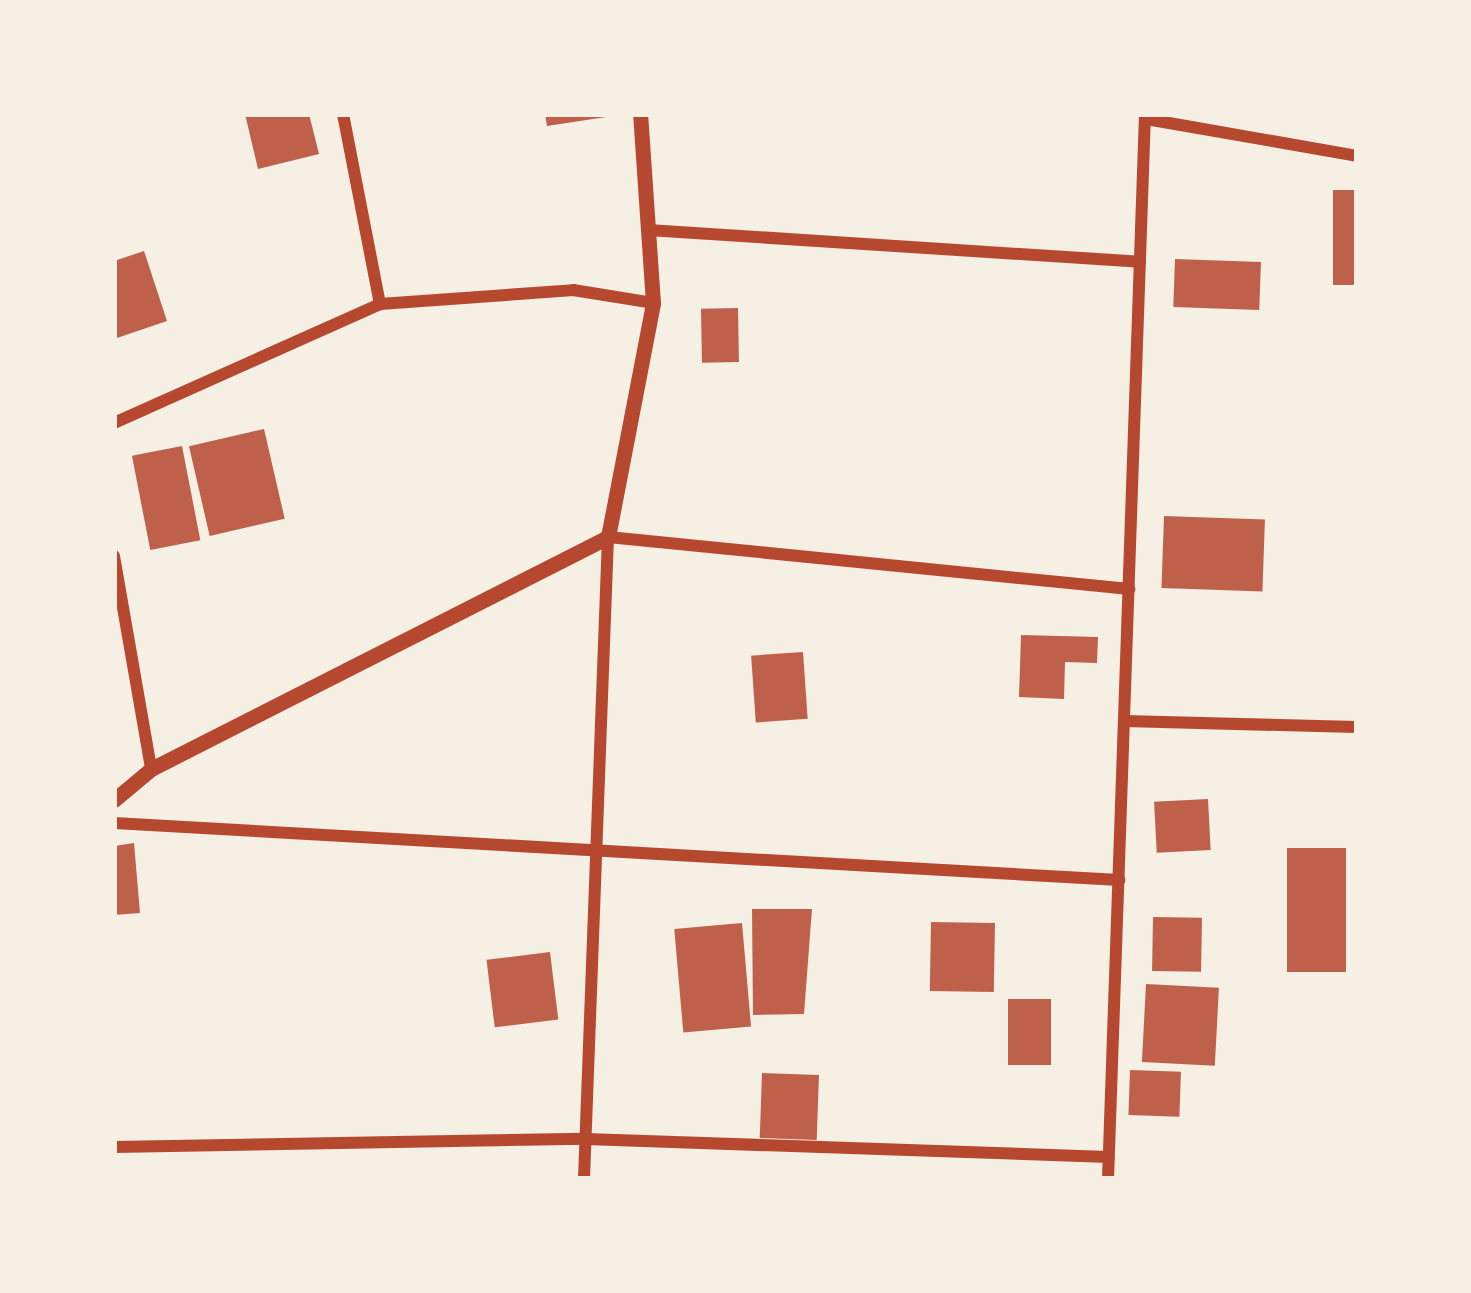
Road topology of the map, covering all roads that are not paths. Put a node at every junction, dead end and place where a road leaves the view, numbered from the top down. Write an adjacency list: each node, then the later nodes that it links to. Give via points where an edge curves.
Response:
1 (344, 114): 8 (street)
2 (640, 114): 5 (street)
3 (1145, 116): 4 (street); 6 (street)
4 (1357, 156)
5 (648, 230): 6 (street); 7 (street)
6 (1140, 262): 12 (street)
7 (653, 303): 8 (street, via 573,290); 10 (street)
8 (380, 304): 9 (street)
9 (114, 423)
10 (608, 537): 12 (street); 15 (street); 18 (street)
11 (114, 556): 15 (street)
12 (1129, 589): 13 (street)
13 (1124, 721): 14 (street); 19 (street)
14 (1357, 727)
15 (151, 770): 16 (street)
16 (114, 800)
17 (114, 824): 18 (street)
18 (596, 852): 19 (street); 20 (street)
19 (1119, 880): 22 (street)
20 (586, 1139): 21 (street); 22 (street); 23 (street)
21 (114, 1147)
22 (1108, 1157): 24 (street)
23 (584, 1179)
24 (1108, 1179)

